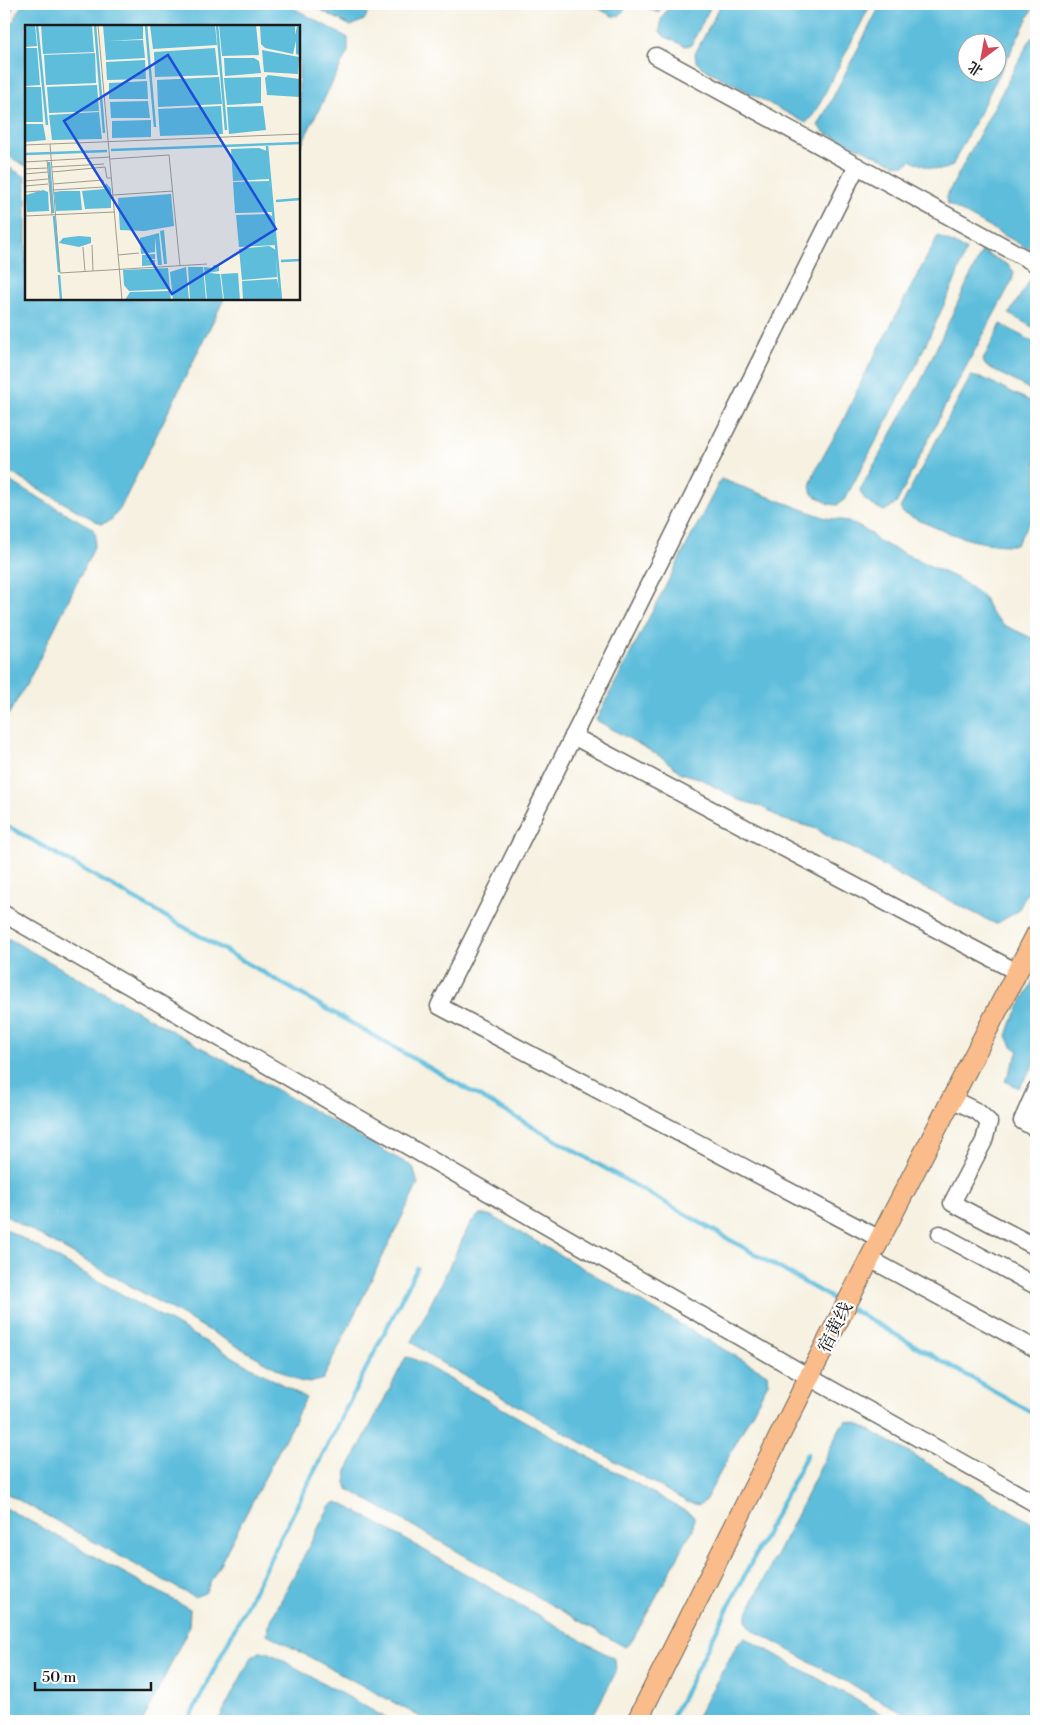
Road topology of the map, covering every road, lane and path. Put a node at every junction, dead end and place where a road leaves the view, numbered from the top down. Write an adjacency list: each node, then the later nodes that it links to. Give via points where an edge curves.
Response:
1 (656, 56): 2 (lane)
2 (857, 166): 3 (lane); 4 (lane)
3 (1036, 264)
4 (573, 736): 7 (lane); 12 (lane, via 440,1006)
5 (4, 914): 17 (lane)
6 (1036, 935): 7 (main road, 宿黄线)
7 (1017, 972): 9 (main road, 宿黄线)
8 (1036, 1089): 10 (lane, via 1022,1121)
9 (952, 1099): 12 (main road, 宿黄线); 13 (lane, via 978,1112 989,1122 984,1141 952,1203)
10 (1036, 1129)
11 (940, 1234): 15 (lane)
12 (880, 1239): 14 (main road, 宿黄线)
13 (1036, 1247)
14 (866, 1266): 16 (lane); 17 (main road, 宿黄线)
15 (1036, 1286)
16 (1036, 1349)
17 (809, 1377): 18 (lane); 19 (main road, 宿黄线)
18 (1036, 1504)
19 (637, 1721)

